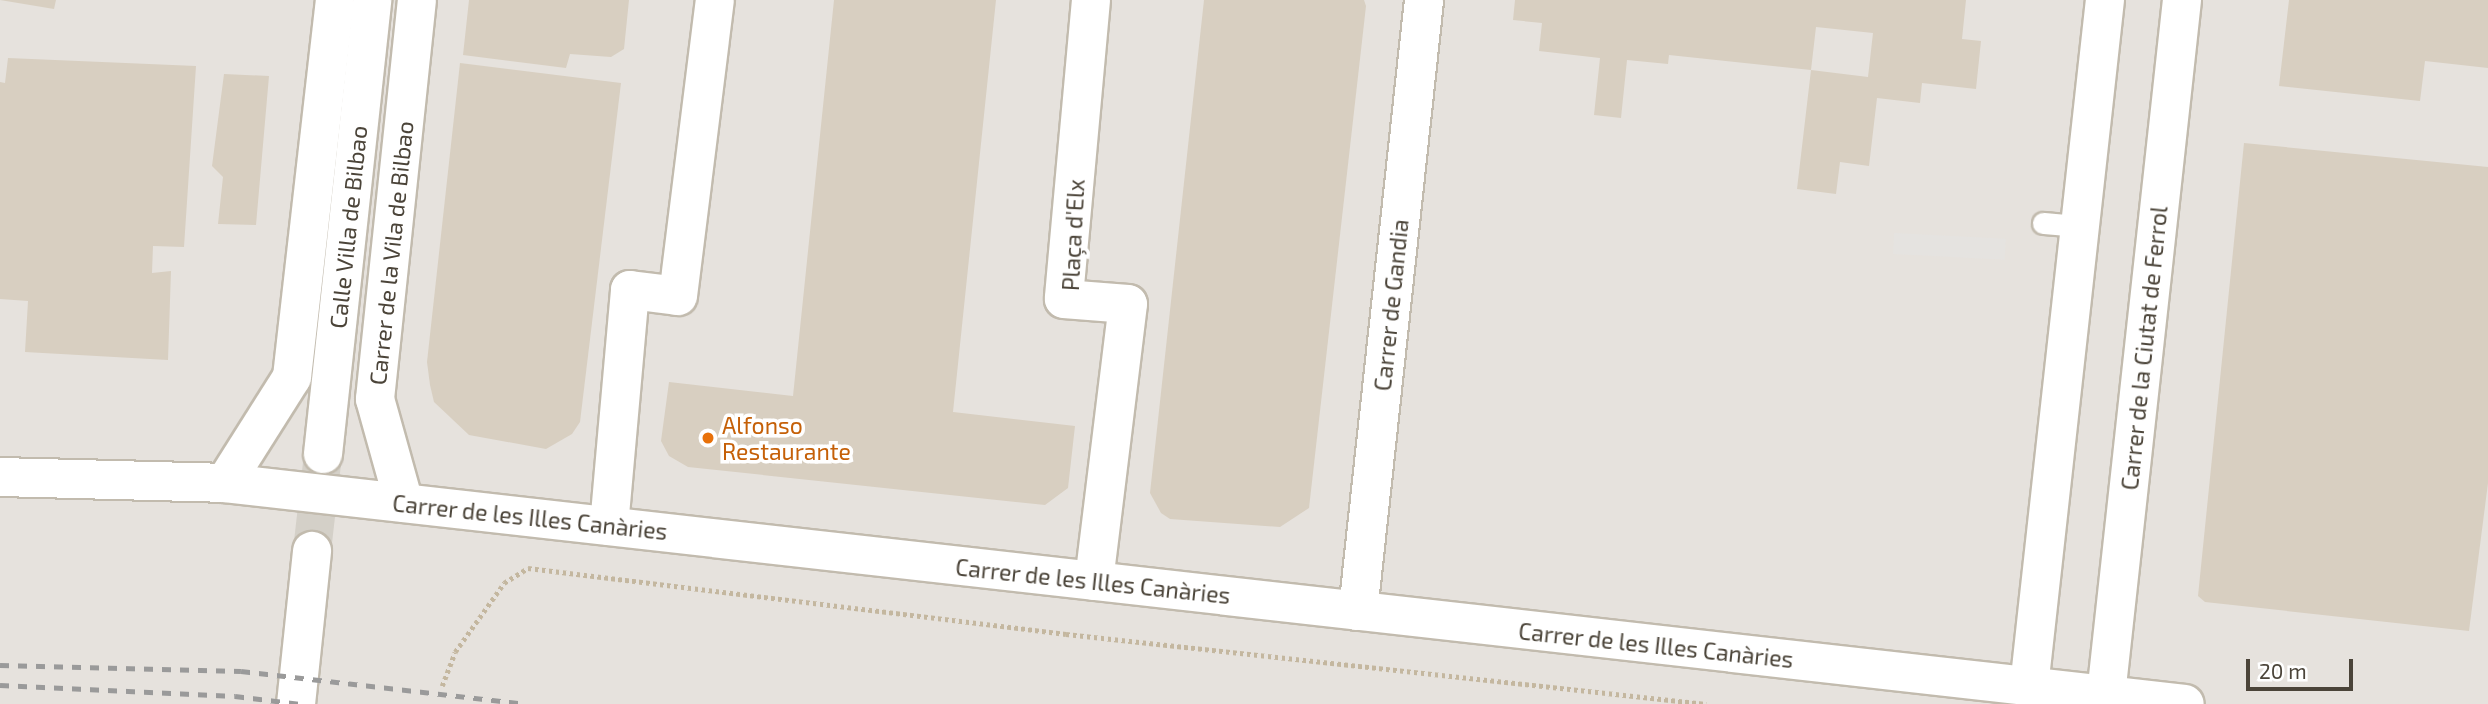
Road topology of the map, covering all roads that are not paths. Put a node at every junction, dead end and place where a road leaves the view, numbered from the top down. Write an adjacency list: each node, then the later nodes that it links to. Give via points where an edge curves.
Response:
1 (335, 0): 11 (street, via 292,377)
2 (372, 0): 9 (street, Calle Villa de Bilbao)
3 (417, 0): 12 (street, Carrer de la Vila de Bilbao, via 375,399)
4 (715, 0): 13 (street, via 678,296 630,290)
5 (1091, 0): 15 (street, Plaça d'Elx, via 1064,299 1128,304)
6 (1424, 0): 16 (street, Carrer de Gandia)
7 (2105, 0): 17 (street, via 2062,224)
8 (2182, 0): 18 (street, Carrer de la Ciutat de Ferrol)
9 (323, 454)
10 (0, 477): 11 (street, Carrer de les Illes Canàries)
11 (225, 483): 12 (street, Carrer de les Illes Canàries)
12 (404, 503): 13 (street, Carrer de les Illes Canàries)
13 (609, 526): 15 (street, Carrer de les Illes Canàries)
14 (312, 551): 19 (street)
15 (1094, 581): 16 (street, Carrer de les Illes Canàries)
16 (1358, 611): 17 (street, Carrer de les Illes Canàries)
17 (2029, 687): 18 (street, Carrer de les Illes Canàries)
18 (2106, 695): 20 (street, Carrer de les Illes Canàries)
19 (296, 704)
20 (2185, 704)

